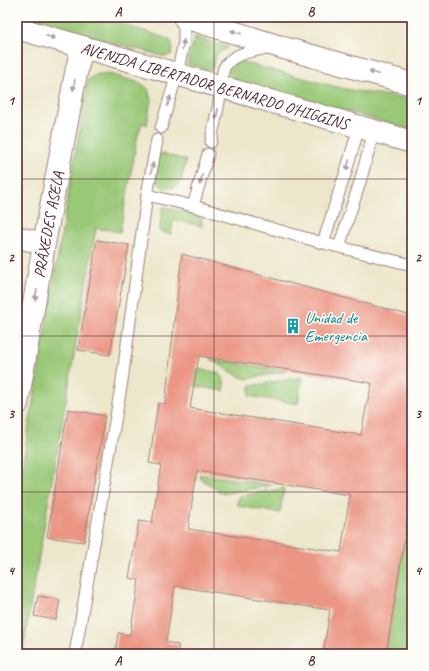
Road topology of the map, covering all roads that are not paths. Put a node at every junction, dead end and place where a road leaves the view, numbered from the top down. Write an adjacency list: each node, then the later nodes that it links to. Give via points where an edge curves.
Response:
1 (180, 17): 6 (lane, one-way to 1, via 184,42 184,29)
2 (184, 17): 5 (main road, one-way to 2)
3 (17, 28): 4 (main road, AVENIDA LIBERTADOR BERNARDO O'HIGGINS, one-way to 4)
4 (82, 47): 6 (main road, AVENIDA LIBERTADOR BERNARDO O'HIGGINS); 19 (main road, PRÁXEDES ASELA, one-way to 19)
5 (284, 48): 7 (main road, one-way to 5); 8 (lane, via 241,54 230,61 224,69)
6 (177, 74): 8 (main road, AVENIDA LIBERTADOR BERNARDO O'HIGGINS); 9 (lane, one-way to 6)
7 (412, 84)
8 (222, 87): 10 (main road, AVENIDA LIBERTADOR BERNARDO O'HIGGINS); 12 (lane, one-way to 12)
9 (161, 128)
10 (367, 129): 13 (main road, AVENIDA LIBERTADOR BERNARDO O'HIGGINS); 18 (lane, one-way to 18, via 342,183); 20 (lane, via 360,182)
11 (158, 140): 15 (lane, one-way to 11)
12 (211, 142)
13 (412, 142)
14 (208, 154): 16 (lane, one-way to 16)
15 (147, 195): 16 (lane); 23 (lane, via 122,381)
16 (193, 206): 18 (lane)
17 (17, 236): 19 (street)
18 (323, 243): 20 (lane)
19 (44, 244): 22 (main road, PRÁXEDES ASELA, one-way to 22)
20 (339, 247): 21 (lane)
21 (412, 265)
22 (17, 404)
23 (75, 654)

